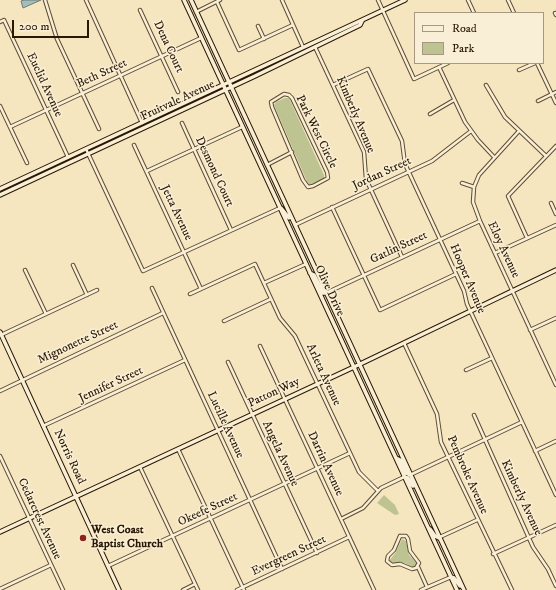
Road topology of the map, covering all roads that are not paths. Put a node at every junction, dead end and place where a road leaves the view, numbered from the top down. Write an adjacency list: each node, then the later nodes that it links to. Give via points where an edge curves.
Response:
1 (45, 0): 41 (street, via 57,39)
2 (86, 0): 32 (street)
3 (184, 0): 22 (main road, Olive Drive)
4 (190, 0): 14 (main road, Olive Drive)
5 (220, 0): 11 (street)
6 (282, 0): 19 (street)
7 (378, 0): 13 (street)
8 (405, 0): 13 (main road, Fruitvale Avenue)
9 (468, 0): 15 (street)
10 (508, 0): 16 (street)
11 (217, 2): 14 (street); 23 (street, via 239,50)
12 (140, 10): 26 (street, Dena Court)
13 (383, 11): 17 (main road, Fruitvale Avenue); 30 (street, via 414,79)
14 (196, 12): 33 (main road, Olive Drive)
15 (474, 12)
16 (514, 12)
17 (362, 21): 21 (main road, Fruitvale Avenue); 25 (main road, Fruitvale Avenue, via 360,25)
18 (0, 22): 47 (street, Euclid Avenue, via 4,20)
19 (293, 25): 23 (street); 24 (street)
20 (258, 26): 23 (street)
21 (326, 36): 24 (main road, Fruitvale Avenue); 25 (main road)
22 (201, 38): 26 (street, Beth Street); 36 (main road, Olive Drive)
23 (264, 39)
24 (303, 47): 33 (main road, Fruitvale Avenue)
25 (315, 47): 34 (street, Kimberly Avenue); 37 (main road, Fruitvale Avenue)
26 (162, 56): 32 (street, Beth Street); 39 (street, Dena Court)
27 (446, 64): 30 (street)
28 (534, 64): 31 (street)
29 (537, 64): 42 (street)
30 (439, 67): 43 (street)
31 (519, 70)
32 (120, 75): 41 (street, Beth Street); 49 (street)
33 (229, 83): 36 (main road, Fruitvale Avenue); 37 (main road, Olive Drive)
34 (333, 85): 69 (street, Hooper Avenue, via 368,69 402,141 404,160); 74 (street, Kimberly Avenue, via 364,152 365,175)
35 (486, 85): 55 (street, via 500,110)
36 (223, 86): 38 (main road, Olive Drive); 49 (main road, Fruitvale Avenue)
37 (231, 88): 38 (main road, Fruitvale Avenue); 67 (main road, Olive Drive)
38 (225, 90): 52 (main road, Olive Drive); 62 (main road, Fruitvale Avenue)
39 (178, 92)
40 (556, 92): 42 (street)
41 (82, 93): 47 (street, Beth Street); 53 (street)
42 (552, 94): 44 (street); 45 (street)
43 (454, 100): 48 (street); 54 (street)
44 (538, 101)
45 (556, 103)
46 (0, 106): 51 (street)
47 (46, 110): 51 (street, Beth Street); 64 (street, Euclid Avenue)
48 (430, 114)
49 (142, 123): 58 (main road, Fruitvale Avenue)
50 (182, 123): 59 (street, Desmond Court)
51 (10, 127): 66 (street)
52 (242, 127): 59 (street); 60 (main road, Olive Drive)
53 (99, 129)
54 (471, 131): 65 (street); 69 (street, Jordan Street, via 435,159)
55 (519, 131): 63 (street); 65 (street)
56 (134, 145): 68 (street, Jetta Avenue)
57 (556, 146): 63 (street)
58 (86, 149): 62 (street); 64 (main road, Fruitvale Avenue)
59 (194, 149): 68 (street); 84 (street, Desmond Court)
60 (253, 149): 67 (main road, via 263,164); 79 (main road, Olive Drive)
61 (292, 152): 61 (street, Park West Circle, via 308,187 328,178 292,98 284,94 271,102); 67 (street)
62 (88, 154): 75 (main road, Fruitvale Avenue); 87 (street, via 143,271)
63 (546, 156): 85 (street, via 508,196)
64 (68, 157): 71 (main road, Fruitvale Avenue)
65 (494, 157): 72 (street, via 479,175)
66 (26, 163)
67 (267, 165): 83 (main road, Olive Drive)
68 (147, 171): 87 (street, Jetta Avenue)
69 (409, 172): 74 (street, Jordan Street); 86 (street, Hooper Avenue)
70 (462, 184): 72 (street)
71 (6, 186): 73 (main road, Fruitvale Avenue); 75 (main road)
72 (474, 187): 81 (street, Eloy Avenue, via 473,202)
73 (0, 189)
74 (370, 189): 78 (street, Jordan Street); 89 (street, Kimberly Avenue)
75 (8, 191): 76 (main road, Fruitvale Avenue)
76 (0, 195)
77 (551, 203): 80 (street)
78 (332, 207): 83 (street, Jordan Street); 96 (street)
79 (280, 208): 83 (main road); 84 (street); 90 (main road, Olive Drive)
80 (556, 214)
81 (480, 221): 86 (street, Gatlin Street); 88 (street, Eloy Avenue)
82 (556, 225): 85 (street)
83 (295, 226): 102 (main road, Olive Drive)
84 (231, 230): 87 (street)
85 (527, 238): 88 (street)
86 (440, 239): 89 (street, Gatlin Street); 95 (street, Hooper Avenue)
87 (184, 252): 99 (street, Jetta Avenue)
88 (495, 253): 101 (street, Eloy Avenue)
89 (402, 257): 96 (street, Gatlin Street)
90 (306, 264): 94 (main road, Olive Drive); 97 (street)
91 (73, 265): 104 (street)
92 (25, 270): 108 (street)
93 (556, 270): 101 (main road, Patton Way)
94 (310, 273): 102 (main road, via 314,275 323,293); 119 (main road, Olive Drive)
95 (456, 274): 96 (street, via 380,310); 106 (street, Hooper Avenue)
96 (364, 275): 102 (street, Gatlin Street)
97 (264, 283): 99 (street, Arleta Avenue, via 255,264); 105 (street, Arleta Avenue)
98 (152, 288): 107 (street, Lucille Avenue)
99 (201, 289): 103 (street)
100 (97, 290): 104 (street)
101 (512, 291): 106 (main road, Patton Way); 111 (street, Eloy Avenue)
102 (326, 293): 118 (main road, Olive Drive)
103 (190, 294)
104 (87, 295): 108 (street)
105 (271, 299): 110 (street); 122 (street, Arleta Avenue, via 282,321 295,336)
106 (470, 311): 113 (main road, Patton Way); 115 (street, Hooper Avenue)
107 (163, 313): 116 (street, Lucille Avenue); 121 (street, Mignonette Street)
108 (46, 314): 112 (street)
109 (556, 318): 111 (street)
110 (224, 321)
111 (530, 330): 123 (street, Eloy Avenue)
112 (1, 333): 121 (main road, Norris Road)
113 (403, 342): 118 (main road, Patton Way); 137 (street, Pembroke Avenue, via 437,414 440,437)
114 (260, 346): 125 (street, Darrin Avenue)
115 (492, 358): 120 (street); 128 (street, Hooper Avenue)
116 (185, 360): 129 (street, Jennifer Street); 130 (street, Lucille Avenue)
117 (228, 362): 126 (street, Angela Avenue)
118 (359, 364): 119 (main road, Patton Way); 141 (main road, Olive Drive)
119 (354, 367): 122 (main road, Patton Way); 138 (main road, Olive Drive)
120 (466, 370)
121 (22, 379): 124 (street, Mignonette Street); 129 (main road, Norris Road)
122 (317, 384): 125 (main road, Patton Way); 135 (street, Arleta Avenue)
123 (556, 385)
124 (0, 391)
125 (284, 399): 126 (main road, Patton Way); 140 (street, Darrin Avenue)
126 (252, 414): 130 (main road, Patton Way); 143 (street, Angela Avenue)
127 (474, 415): 131 (street, Kimberly Avenue)
128 (522, 422): 131 (street); 134 (street, Hooper Avenue)
129 (43, 426): 147 (main road, Norris Road)
130 (218, 430): 133 (main road, Patton Way); 148 (street, Lucille Avenue)
131 (484, 440): 137 (street); 159 (street, Kimberly Avenue)
132 (556, 441): 134 (street)
133 (178, 449): 139 (main road, Patton Way); 150 (street)
134 (535, 451): 146 (street, Hooper Avenue)
135 (350, 453): 140 (street); 144 (street, Arleta Avenue, via 361,476)
136 (0, 456): 149 (street, Cedarcrest Avenue)
137 (448, 457): 141 (street); 153 (street, Pembroke Avenue)
138 (396, 458): 141 (main road); 142 (main road, Olive Drive)
139 (140, 466): 147 (main road, Patton Way); 156 (street)
140 (317, 469): 143 (street); 151 (street, Darrin Avenue)
141 (410, 475): 145 (main road, Olive Drive)
142 (404, 477): 144 (street); 145 (main road, via 408,478); 152 (main road, Olive Drive)
143 (285, 484): 148 (street, Okeefe Street); 160 (street, Angela Avenue)
144 (378, 491): 151 (street, via 363,508)
145 (420, 495): 158 (main road, Olive Drive)
146 (556, 495)
147 (76, 496): 149 (main road, Patton Way); 163 (main road, Norris Road)
148 (250, 500): 150 (street, Okeefe Street); 165 (street, Lucille Avenue)
149 (29, 518): 155 (main road, Patton Way); 162 (street, Cedarcrest Avenue)
150 (210, 518): 156 (street, Okeefe Street); 171 (street)
151 (341, 520): 157 (street, Darrin Avenue)
152 (424, 520): 158 (main road); 166 (main road, Olive Drive)
153 (477, 520): 158 (street); 161 (street, Pembroke Avenue)
154 (556, 525): 159 (street)
155 (0, 532)
156 (173, 536): 163 (street, Okeefe Street); 167 (street)
157 (349, 538): 160 (street, Evergreen Street); 177 (street, Darrin Avenue)
158 (439, 538): 180 (main road, Olive Drive)
159 (529, 538): 161 (street); 168 (street, Kimberly Avenue)
160 (317, 553): 165 (street, Evergreen Street)
161 (493, 554): 181 (street, Pembroke Avenue)
162 (51, 565): 170 (street); 172 (street, Cedarcrest Avenue)
163 (108, 566): 173 (main road, Norris Road)
164 (418, 567): 164 (street, via 418,561 410,551 407,538 400,536 387,558 388,563 404,564 412,569); 169 (street)
165 (282, 569): 171 (street, Evergreen Street)
166 (451, 577): 169 (street); 179 (main road, Olive Drive); 180 (main road)
167 (195, 584): 174 (street); 175 (street)
168 (556, 586)
169 (427, 587): 178 (street)
170 (0, 589)
171 (243, 589): 176 (street, Evergreen Street)
172 (63, 590)
173 (119, 590)
174 (183, 590)
175 (198, 590)
176 (237, 590)
177 (374, 590)
178 (421, 590)
179 (457, 590)
180 (463, 590)
181 (512, 590)

